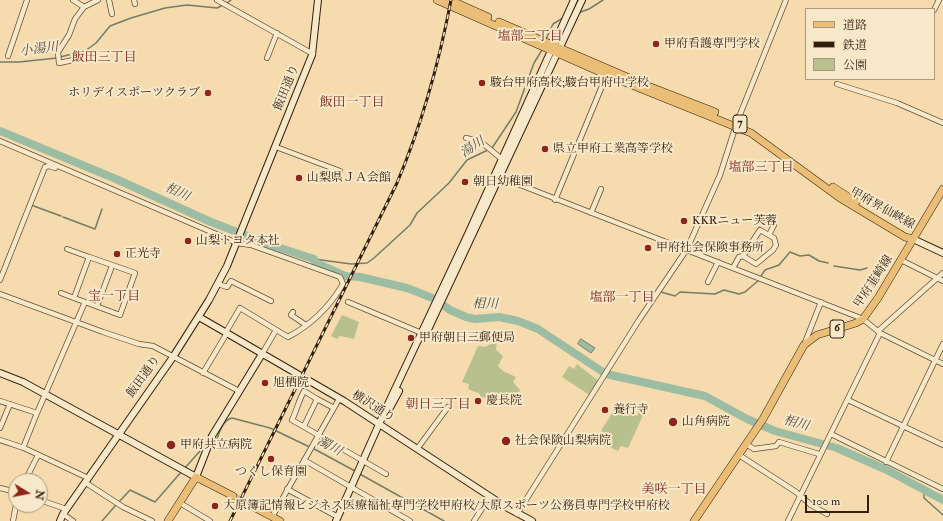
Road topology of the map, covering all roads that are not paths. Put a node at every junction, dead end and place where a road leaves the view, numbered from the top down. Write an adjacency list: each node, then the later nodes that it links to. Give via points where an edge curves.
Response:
1 (27, 0): 16 (street)
2 (73, 0): 11 (street)
3 (98, 0): 11 (street)
4 (108, 0): 12 (street)
5 (217, 0): 13 (street)
6 (318, 0): 15 (street, 飯田通り)
7 (437, 0): 14 (main road, 甲府昇仙峡線 / 7)
8 (449, 0): 14 (main road, 甲府昇仙峡線 / 7)
9 (786, 0): 22 (street)
10 (578, 2): 14 (street, via 572,19); 14 (street, via 570,8)
11 (84, 7): 17 (street, via 58,52 59,63)
12 (112, 14)
13 (277, 33): 15 (street); 18 (street)
14 (550, 47): 19 (main road, 甲府昇仙峡線 / 7); 26 (street); 29 (street)
15 (313, 54): 25 (street, 飯田通り)
16 (8, 56)
17 (83, 58)
18 (267, 58)
19 (608, 72): 22 (main road, 甲府昇仙峡線 / 7); 32 (street)
20 (837, 84): 21 (street, via 897,103)
21 (943, 123)
22 (737, 124): 36 (main road, 甲府昇仙峡線 / 7, via 840,198 905,237); 40 (street, via 720,175)
23 (466, 138): 26 (street, via 481,142)
24 (0, 141): 28 (street)
25 (276, 146): 27 (street); 37 (street, 飯田通り)
26 (503, 160): 57 (street)
27 (340, 171)
28 (74, 173): 37 (street); 51 (street, via 46,167)
29 (500, 177): 32 (street); 57 (street)
30 (601, 189): 33 (street)
31 (943, 189): 36 (main road, 甲府韮崎線)
32 (555, 200): 33 (street)
33 (591, 213): 40 (street)
34 (774, 225): 35 (street)
35 (769, 235): 39 (street, via 760,230); 43 (street, via 774,238 776,245 756,264)
36 (913, 239): 42 (street); 45 (main road, 甲府韮崎線)
37 (237, 242): 54 (street, 飯田通り); 68 (street, via 340,277 343,284 336,295)
38 (742, 243): 39 (street)
39 (749, 247): 43 (street)
40 (687, 249): 46 (street); 123 (street)
41 (67, 250): 44 (street)
42 (943, 254)
43 (743, 256): 48 (street, via 739,257)
44 (89, 257): 47 (street); 58 (street)
45 (901, 260): 50 (street); 66 (main road, 甲府韮崎線)
46 (718, 262): 48 (street); 53 (street)
47 (112, 266): 63 (street); 63 (street, via 135,273 120,315)
48 (733, 268): 62 (street)
49 (943, 273): 50 (street)
50 (937, 278): 52 (street); 70 (street)
51 (0, 280)
52 (943, 281)
53 (708, 282)
54 (218, 284): 59 (street, via 227,287 231,281); 65 (street, 飯田通り)
55 (61, 293): 58 (street)
56 (0, 294): 67 (street)
57 (442, 296): 72 (street)
58 (74, 298): 60 (street)
59 (271, 301)
60 (85, 302): 63 (street); 67 (street)
61 (348, 302): 72 (street)
62 (821, 302): 66 (street); 74 (street)
63 (97, 306)
64 (293, 312): 68 (street, via 291,315)
65 (199, 317): 71 (street, 横沢通り); 76 (street, 飯田通り)
66 (863, 319): 70 (street); 74 (main road, 甲府韮崎線 / 6, via 817,335)
67 (76, 322): 76 (street, via 139,344 153,346); 82 (street)
68 (306, 326): 69 (street, via 288,338)
69 (276, 330): 71 (street, via 240,308); 75 (street)
70 (879, 332): 77 (street); 85 (street)
71 (226, 333): 75 (street, 横沢通り); 79 (street)
72 (424, 334): 91 (street)
73 (943, 344): 77 (street)
74 (804, 345): 99 (main road, 甲府韮崎線 / 6, via 763,420)
75 (262, 354): 81 (street); 84 (street, 横沢通り)
76 (173, 357): 79 (street); 95 (street, 飯田通り)
77 (935, 360): 78 (street); 93 (street)
78 (943, 364)
79 (203, 372): 81 (street)
80 (0, 373): 82 (street, via 23,382)
81 (239, 391): 111 (street, via 209,440)
82 (45, 395): 90 (street); 95 (street)
83 (317, 399): 89 (street); 92 (street); 92 (street, via 304,391 297,404 292,420)
84 (339, 399): 89 (street); 91 (street, 横沢通り)
85 (848, 400): 93 (street); 96 (street)
86 (0, 402): 87 (street)
87 (10, 404): 90 (street); 94 (street)
88 (448, 407): 102 (street)
89 (334, 408): 97 (street)
90 (37, 413): 101 (street)
91 (380, 424): 102 (street, 横沢通り); 107 (street)
92 (304, 426): 97 (street)
93 (904, 426): 100 (street); 108 (street)
94 (0, 428)
95 (119, 434): 111 (street); 112 (street, 飯田通り)
96 (831, 435): 103 (street); 108 (street)
97 (318, 436): 106 (street); 107 (street)
98 (0, 440): 101 (street)
99 (746, 444): 103 (street, via 754,449 776,446 779,442); 105 (main road, 6)
100 (943, 446)
101 (23, 448): 104 (street)
102 (417, 449): 117 (street, 横沢通り)
103 (820, 454): 118 (street)
104 (38, 455): 109 (street); 112 (street)
105 (739, 455): 118 (street); 136 (main road, 6)
106 (304, 460): 113 (street); 114 (street)
107 (363, 462): 110 (street); 113 (street)
108 (886, 462): 115 (street)
109 (29, 473)
110 (386, 474)
111 (196, 477): 116 (main road); 120 (main road)
112 (87, 480): 122 (street, 飯田通り); 129 (street, via 123,507)
113 (351, 487): 126 (street); 133 (street)
114 (287, 489): 125 (street); 126 (street)
115 (943, 489)
116 (234, 496)
117 (490, 496): 123 (street, 横沢通り); 134 (street)
118 (800, 496): 124 (street); 137 (street)
119 (48, 504): 122 (street)
120 (180, 504): 130 (main road); 131 (street)
121 (250, 505): 125 (main road)
122 (64, 512): 127 (street, 飯田通り); 128 (street)
123 (517, 514): 135 (street, 横沢通り)
124 (827, 514)
125 (272, 517): 132 (main road)
126 (337, 519)
127 (60, 521)
128 (73, 521)
129 (152, 521)
130 (168, 521)
131 (210, 521)
132 (280, 521)
133 (410, 521)
134 (474, 521)
135 (532, 521)
136 (694, 521)
137 (788, 521)

